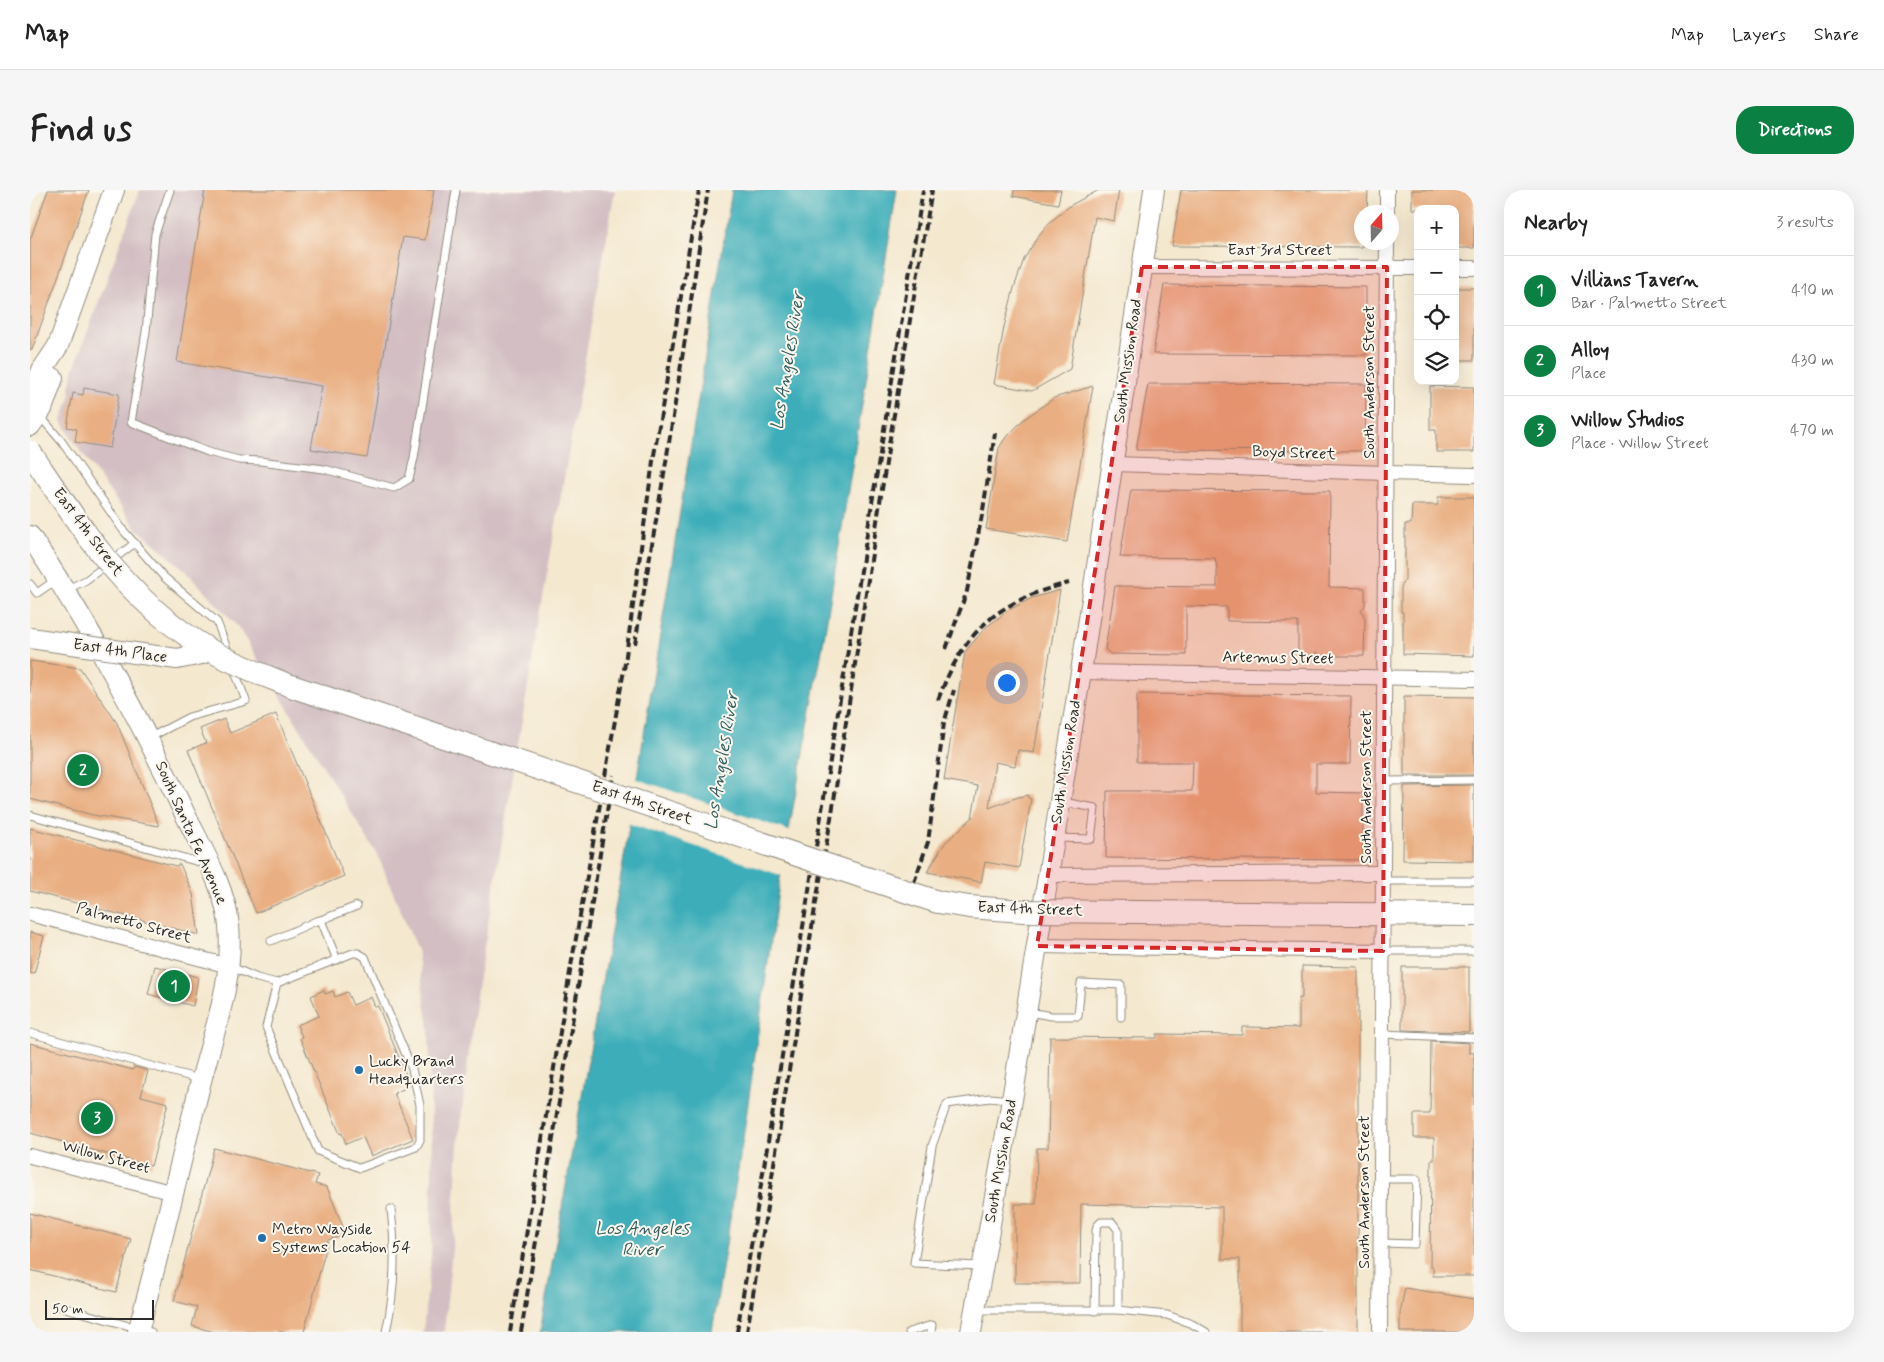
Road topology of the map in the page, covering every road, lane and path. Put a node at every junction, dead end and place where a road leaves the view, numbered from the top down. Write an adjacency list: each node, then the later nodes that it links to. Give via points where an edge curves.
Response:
1 (114, 190): 13 (street, via 58,346 42,370)
2 (170, 190): 3 (lane, via 155,234 146,332 131,422 208,452 239,460 324,469 394,488 409,479 414,458)
3 (456, 190)
4 (1154, 190): 8 (street, South Mission Road)
5 (1387, 190): 6 (street)
6 (1387, 205)
7 (1387, 250): 9 (street, South Anderson Street)
8 (1142, 267): 9 (street, East 3rd Street); 15 (street, South Mission Road)
9 (1387, 268): 10 (street, East 3rd Street); 16 (street, South Anderson Street)
10 (1414, 268)
11 (1459, 268): 12 (street)
12 (1474, 268)
13 (33, 414): 19 (lane, via 62,442)
14 (30, 452): 23 (main road, East 4th Street, bridge, via 110,566 155,610)
15 (1114, 464): 16 (street, Boyd Street); 24 (street, South Mission Road)
16 (1386, 473): 17 (street, Boyd Street); 25 (street, South Anderson Street)
17 (1474, 475)
18 (30, 536): 21 (street, South Santa Fe Avenue)
19 (135, 543): 21 (lane, via 86,580); 27 (lane, via 164,576 217,622 246,701 189,717)
20 (30, 584): 21 (lane, via 37,593)
21 (62, 584): 27 (street, South Santa Fe Avenue)
22 (30, 638): 23 (street, East 4th Place, bridge, via 177,659 197,656)
23 (208, 648): 39 (main road, East 4th Street, bridge, via 239,665 288,684 938,902 1023,911)
24 (1081, 672): 25 (street, Artemus Street); 30 (street, South Mission Road)
25 (1384, 678): 26 (street, Artemus Street); 29 (street, South Anderson Street)
26 (1474, 679)
27 (148, 738): 33 (street, South Santa Fe Avenue)
28 (1474, 780): 29 (lane)
29 (1384, 781): 35 (street, South Anderson Street)
30 (1060, 801): 32 (street, South Mission Road); 32 (lane, via 1095,808 1091,839)
31 (30, 815): 33 (lane)
32 (1054, 837): 34 (street, South Mission Road)
33 (209, 864): 47 (street, South Santa Fe Avenue, via 229,924)
34 (1048, 875): 35 (street); 43 (street, South Mission Road)
35 (1384, 877): 36 (lane); 39 (street, South Anderson Street)
36 (1474, 881)
37 (357, 906): 41 (lane)
38 (30, 914): 47 (street, Palmetto Street)
39 (1384, 914): 40 (main road, East 4th Street); 44 (street, South Anderson Street)
40 (1474, 914)
41 (321, 920): 42 (lane); 46 (lane)
42 (271, 941)
43 (1037, 946): 44 (street); 49 (street, South Mission Road)
44 (1383, 951): 45 (lane); 52 (street, South Anderson Street)
45 (1474, 951)
46 (337, 960): 48 (lane); 48 (lane, via 358,953 368,961 412,1069 420,1105 420,1140 416,1147 360,1168 318,1152 266,1027)
47 (229, 966): 48 (lane); 54 (street, South Santa Fe Avenue, via 224,1000)
48 (277, 983)
49 (1026, 1012): 50 (lane, via 1078,1016 1081,983 1121,985); 55 (street, South Mission Road)
50 (1121, 1017)
51 (30, 1034): 54 (lane)
52 (1383, 1034): 53 (lane); 57 (street, South Anderson Street)
53 (1474, 1038)
54 (202, 1079): 58 (street, South Santa Fe Avenue)
55 (1012, 1100): 61 (street, South Mission Road); 61 (lane, via 990,1098 947,1104 932,1146 914,1263)
56 (30, 1156): 58 (street, Willow Street)
57 (1382, 1179): 60 (street, South Anderson Street); 60 (lane, via 1417,1179 1414,1244)
58 (174, 1193): 66 (street, South Santa Fe Avenue)
59 (391, 1209): 67 (lane, via 395,1238 391,1311)
60 (1381, 1243): 72 (street, South Anderson Street)
61 (983, 1266): 63 (street, South Mission Road)
62 (58, 1306): 66 (lane)
63 (975, 1310): 65 (lane); 70 (street, South Mission Road)
64 (1118, 1310): 65 (lane); 65 (lane, via 1118,1230 1112,1222 1101,1222 1096,1231); 71 (lane, via 1167,1315)
65 (1095, 1311)
66 (143, 1331)
67 (386, 1332)
68 (909, 1332): 69 (lane, via 932,1325)
69 (931, 1332)
70 (971, 1332)
71 (1206, 1332)
72 (1380, 1332)

